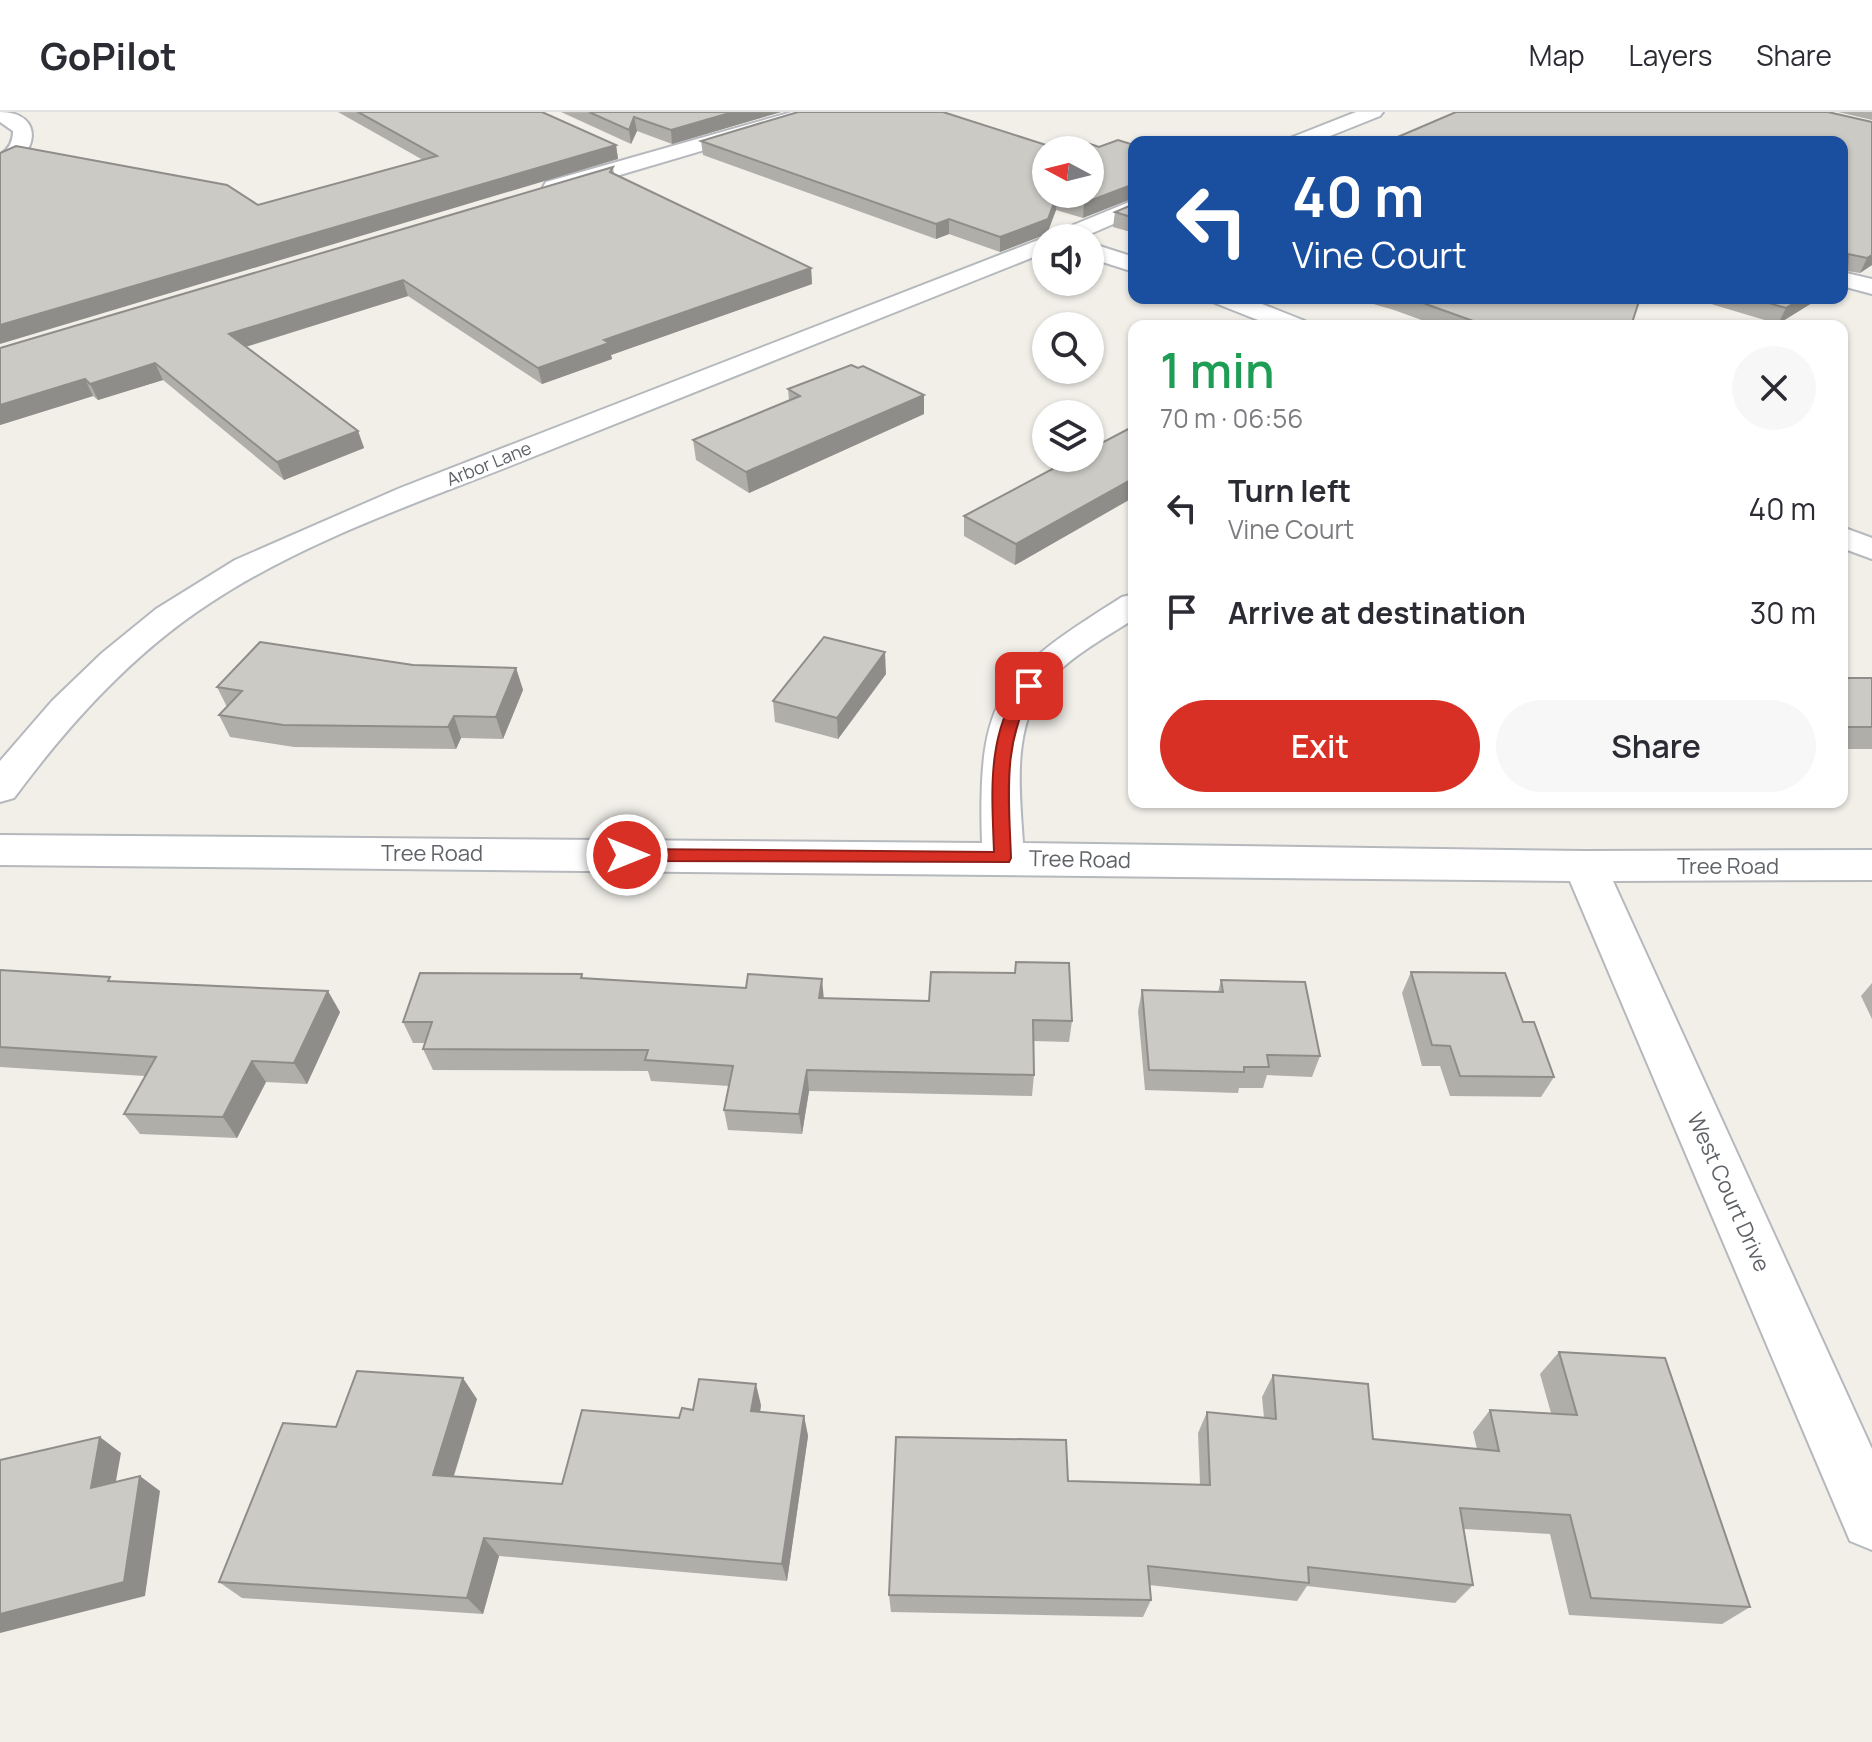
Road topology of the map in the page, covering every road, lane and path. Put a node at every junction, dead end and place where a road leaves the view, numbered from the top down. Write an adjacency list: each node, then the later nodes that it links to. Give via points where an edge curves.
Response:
1 (813, 112): 8 (street)
2 (1373, 112): 4 (street)
3 (0, 113): 9 (street, via 23,129 24,139 11,158)
4 (1330, 130): 5 (street); 6 (street)
5 (1314, 136)
6 (1349, 136)
7 (618, 149): 8 (street)
8 (645, 161): 10 (street)
9 (0, 163)
10 (527, 195)
11 (1128, 210): 12 (street)
12 (1095, 224)
13 (1032, 250): 23 (street, Arbor Lane, via 411,495 255,563 195,597 105,668)
14 (1104, 255): 15 (street)
15 (1128, 263)
16 (1848, 281): 17 (street)
17 (1872, 287)
18 (1239, 304): 19 (street)
19 (1281, 320)
20 (1848, 539): 21 (street)
21 (1872, 549)
22 (1128, 608): 25 (street, via 1041,669 1017,703 1006,732 1000,775)
23 (0, 789)
24 (0, 850): 25 (street, Tree Road)
25 (1003, 858): 27 (street, Tree Road)
26 (1872, 865): 27 (street, Tree Road)
27 (1585, 866): 28 (street, West Court Drive)
28 (1872, 1519)

